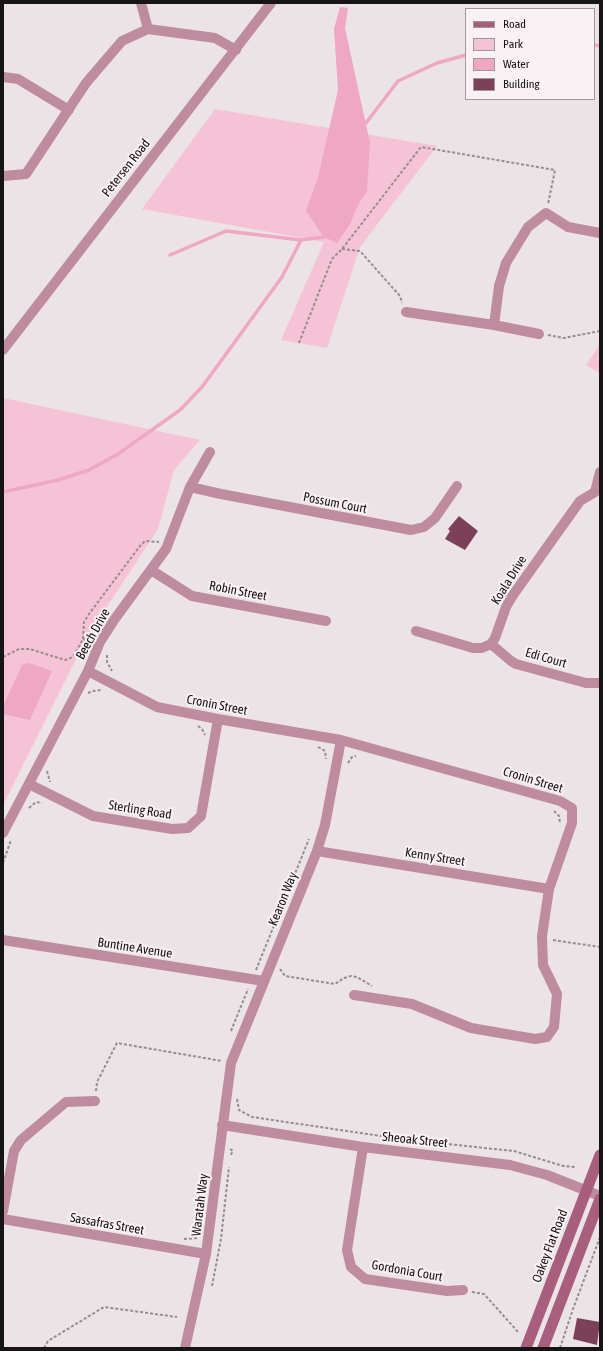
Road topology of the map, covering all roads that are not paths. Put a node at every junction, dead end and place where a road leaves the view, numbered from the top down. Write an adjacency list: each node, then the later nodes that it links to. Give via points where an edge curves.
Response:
1 (141, 3): 3 (street)
2 (271, 3): 4 (street, Petersen Road)
3 (148, 29): 4 (street, via 215,38); 6 (street, via 122,41 86,83)
4 (236, 50): 12 (street, Petersen Road)
5 (3, 77): 6 (street, via 18,80)
6 (69, 110): 7 (street, via 26,174)
7 (3, 176)
8 (600, 232): 10 (street, via 568,227 546,213 528,227 502,272)
9 (406, 312): 10 (street)
10 (494, 325): 11 (street)
11 (539, 334)
12 (4, 347)
13 (210, 452): 16 (street, Beech Drive)
14 (600, 472): 17 (street, Koala Drive)
15 (457, 486): 16 (street, Possum Court, via 435,518 424,527 411,530)
16 (190, 487): 18 (street, Beech Drive, via 168,545)
17 (597, 494): 21 (street, Koala Drive, via 580,501 512,595 496,638)
18 (151, 570): 19 (street, Robin Street, via 192,596); 22 (street, Beech Drive, via 100,642)
19 (326, 621)
20 (416, 631): 21 (street, via 473,648 482,648)
21 (490, 644): 23 (street, Edi Court, via 516,664 586,683)
22 (88, 671): 24 (street, Cronin Street, via 157,707); 26 (street, Beech Drive)
23 (600, 683)
24 (218, 719): 25 (street, Cronin Street); 26 (street, Sterling Road, via 201,816 188,828 172,829 93,816)
25 (341, 740): 28 (street, Kearon Way, via 325,825); 29 (street, Cronin Street, via 560,800 572,808 572,823)
26 (29, 784): 27 (street, Beech Drive)
27 (7, 835)
28 (317, 851): 29 (street, Kenny Street); 31 (street, Kearon Way)
29 (549, 889): 32 (street, Cronin Street, via 542,936 543,965 557,994 554,1027 547,1037 535,1039 471,1028 412,1004)
30 (3, 940): 31 (street, Buntine Avenue)
31 (264, 981): 33 (street, Kearon Way)
32 (354, 995)
33 (226, 1062): 35 (street, Waratah Way)
34 (95, 1101): 41 (street, via 66,1102 21,1140 14,1151)
35 (222, 1125): 36 (street, Sheoak Street); 43 (street, Waratah Way)
36 (363, 1147): 38 (street, Sheoak Street, via 510,1165); 44 (street, Gordonia Court, via 347,1250 351,1267 365,1279 447,1291)
37 (600, 1155): 38 (main road, Oakey Flat Road)
38 (586, 1190): 39 (street, Sheoak Street); 46 (main road, Oakey Flat Road)
39 (600, 1196)
40 (600, 1199): 47 (main road)
41 (3, 1211)
42 (3, 1219): 43 (street, Sassafras Street)
43 (206, 1254): 45 (street, Waratah Way)
44 (463, 1290)
45 (185, 1348)
46 (526, 1348)
47 (543, 1348)

